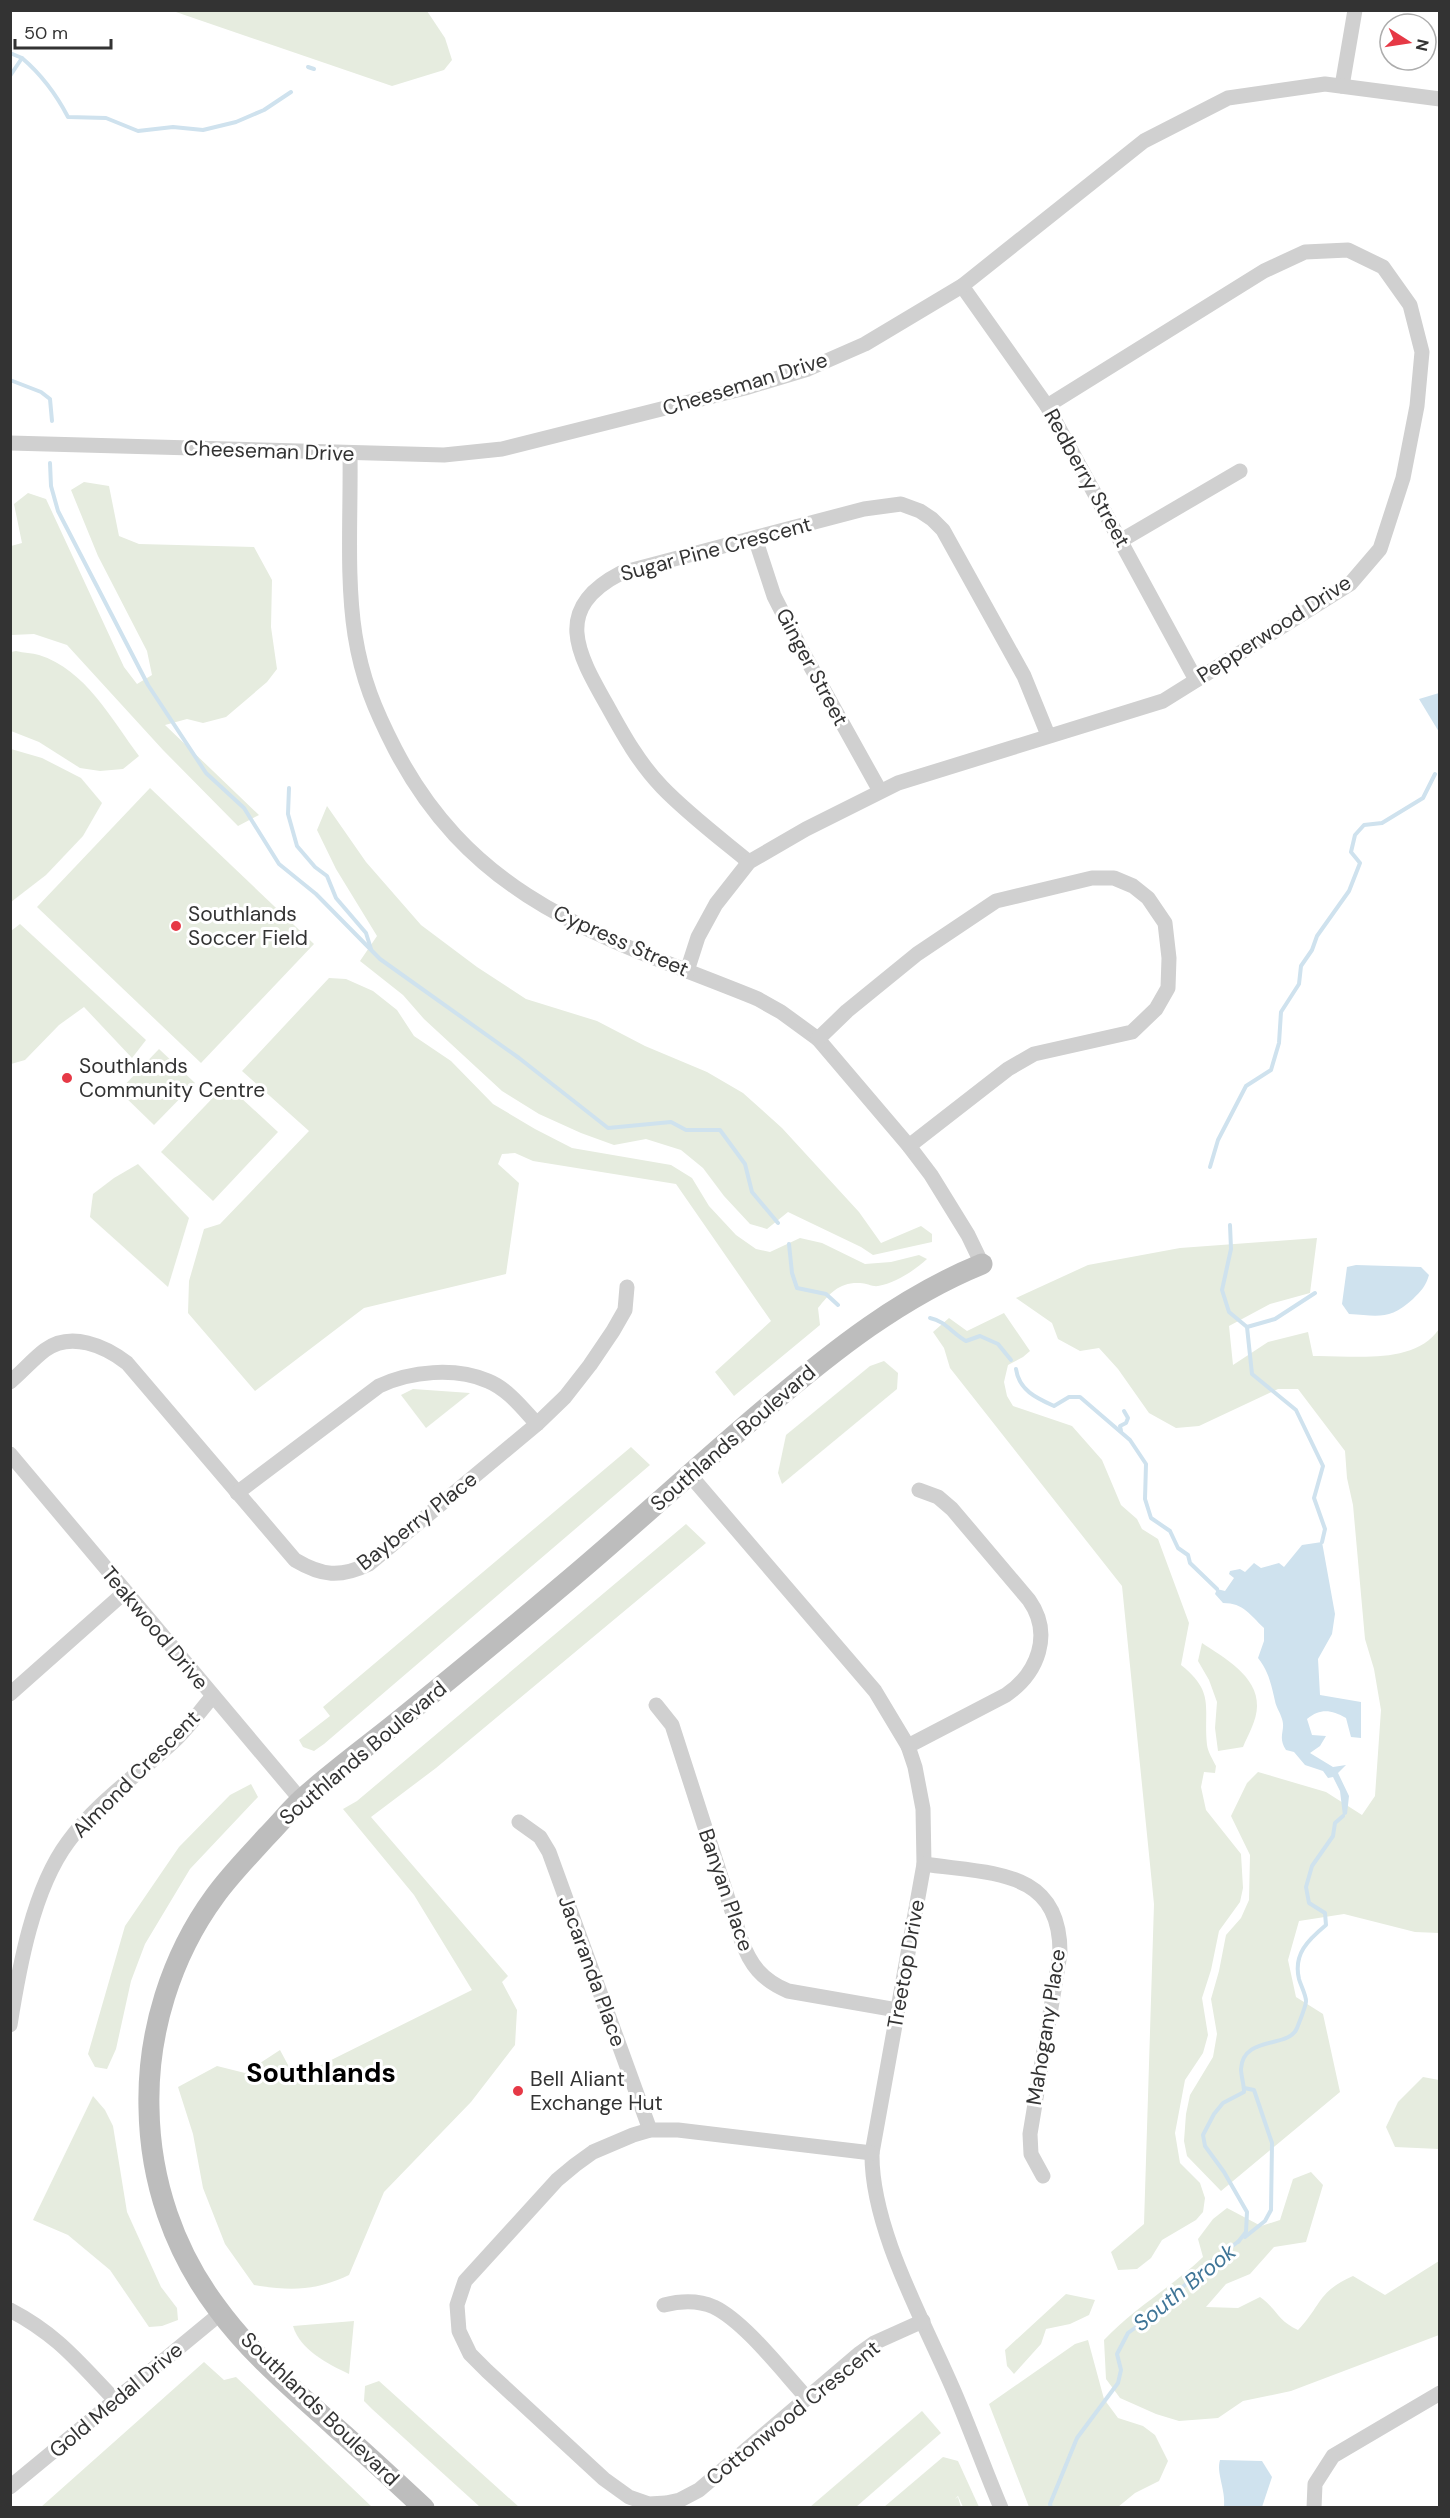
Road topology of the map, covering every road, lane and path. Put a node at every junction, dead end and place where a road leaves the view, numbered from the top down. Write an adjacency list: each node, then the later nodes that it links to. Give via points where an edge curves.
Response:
1 (1355, 10): 2 (street)
2 (1342, 86): 3 (street, Cheeseman Drive); 4 (street, Cheeseman Drive, via 1325,84 1228,98 1144,141)
3 (1440, 99)
4 (962, 286): 5 (street, Redberry Street); 7 (street, Cheeseman Drive, via 865,344 808,369 745,388 502,449 444,455)
5 (1047, 406): 10 (street, Redberry Street); 11 (street, Pepperwood Drive, via 1264,271 1305,252 1348,250 1383,267 1410,305 1422,352 1417,406 1402,478 1380,549 1350,584)
6 (10, 443): 7 (street, Cheeseman Drive)
7 (350, 454): 15 (street, Cypress Street, via 355,634 374,708 416,784 472,855 506,883 598,936)
8 (1240, 471): 10 (street)
9 (755, 538): 12 (street, Sugar Pine Crescent, via 864,509 901,504 932,519 943,530 1024,676); 13 (street, Ginger Street, via 774,596); 14 (street, Sugar Pine Crescent, via 621,573 590,594 581,607 578,622 578,646 587,672 639,762 682,806)
10 (1122, 540): 11 (street, Redberry Street)
11 (1196, 680): 12 (street, Pepperwood Drive, via 1163,701)
12 (1048, 735): 13 (street, Pepperwood Drive)
13 (880, 790): 14 (street, Pepperwood Drive)
14 (749, 862): 15 (street, Pepperwood Drive, via 716,904 698,937)
15 (687, 971): 16 (street, Cypress Street, via 758,999)
16 (818, 1039): 17 (street, Cypress Street); 17 (street, via 917,954 996,901 1092,878 1114,878 1148,898 1165,923 1169,958 1168,988 1156,1009 1132,1032 1034,1054 1008,1069)
17 (909, 1146): 18 (street, Cypress Street)
18 (982, 1264): 23 (main road, Southlands Boulevard, via 902,1304 850,1339)
19 (627, 1287): 21 (street, Bayberry Place, via 625,1310 602,1348 565,1397)
20 (10, 1382): 25 (street, Bayberry Place, via 46,1349 60,1343 85,1341 112,1352 127,1363)
21 (537, 1424): 25 (street, via 506,1392 489,1381 441,1373 399,1377 379,1386); 25 (street, Bayberry Place, via 369,1564 350,1573 313,1571 295,1560)
22 (10, 1454): 26 (street, Teakwood Drive)
23 (689, 1474): 30 (street, Treetop Drive, via 875,1691); 31 (main road, Southlands Boulevard, via 533,1611)
24 (919, 1490): 30 (street, via 938,1497 956,1513 1029,1600 1037,1611 1041,1638 1034,1666 1019,1686)
25 (237, 1493)
26 (125, 1592): 27 (street); 28 (street, Teakwood Drive)
27 (10, 1694)
28 (213, 1696): 31 (street, Teakwood Drive); 35 (street, Almond Crescent, via 176,1739 90,1816 58,1857 29,1931)
29 (656, 1705): 34 (street, Banyan Place, via 672,1725 741,1939 756,1971 788,1991)
30 (908, 1746): 33 (street, Treetop Drive, via 923,1809)
31 (301, 1800): 41 (main road, Southlands Boulevard, via 216,1894 194,1929 163,2001 153,2043 148,2098 155,2172 179,2246)
32 (519, 1822): 36 (street, Jacaranda Place, via 540,1837 549,1852)
33 (924, 1864): 34 (street, Treetop Drive); 38 (street, Mahogany Place, via 1022,1881 1044,1899 1055,1916 1060,1954 1030,2134 1032,2154)
34 (897, 2010): 37 (street, Treetop Drive)
35 (10, 2025)
36 (650, 2130): 37 (street, Cottonwood Crescent, via 693,2131); 44 (street, Cottonwood Crescent, via 615,2141 575,2165 488,2254 465,2281 457,2305 463,2343 487,2371 604,2479 629,2498 649,2504 673,2503 699,2490)
37 (872, 2153): 42 (street, Treetop Drive, via 876,2199)
38 (1043, 2176)
39 (664, 2305): 44 (street, via 680,2301 713,2307 745,2331)
40 (10, 2310): 45 (street, via 55,2338)
41 (221, 2313): 45 (street, Gold Medal Drive); 47 (main road, Southlands Boulevard, via 283,2380)
42 (923, 2321): 44 (street, Cottonwood Crescent, via 874,2343); 48 (street, Treetop Drive)
43 (1440, 2392): 49 (street, via 1333,2456 1315,2484)
44 (807, 2398)
45 (115, 2400): 46 (street, Gold Medal Drive)
46 (10, 2487)
47 (424, 2508)
48 (1001, 2508)
49 (1314, 2508)

